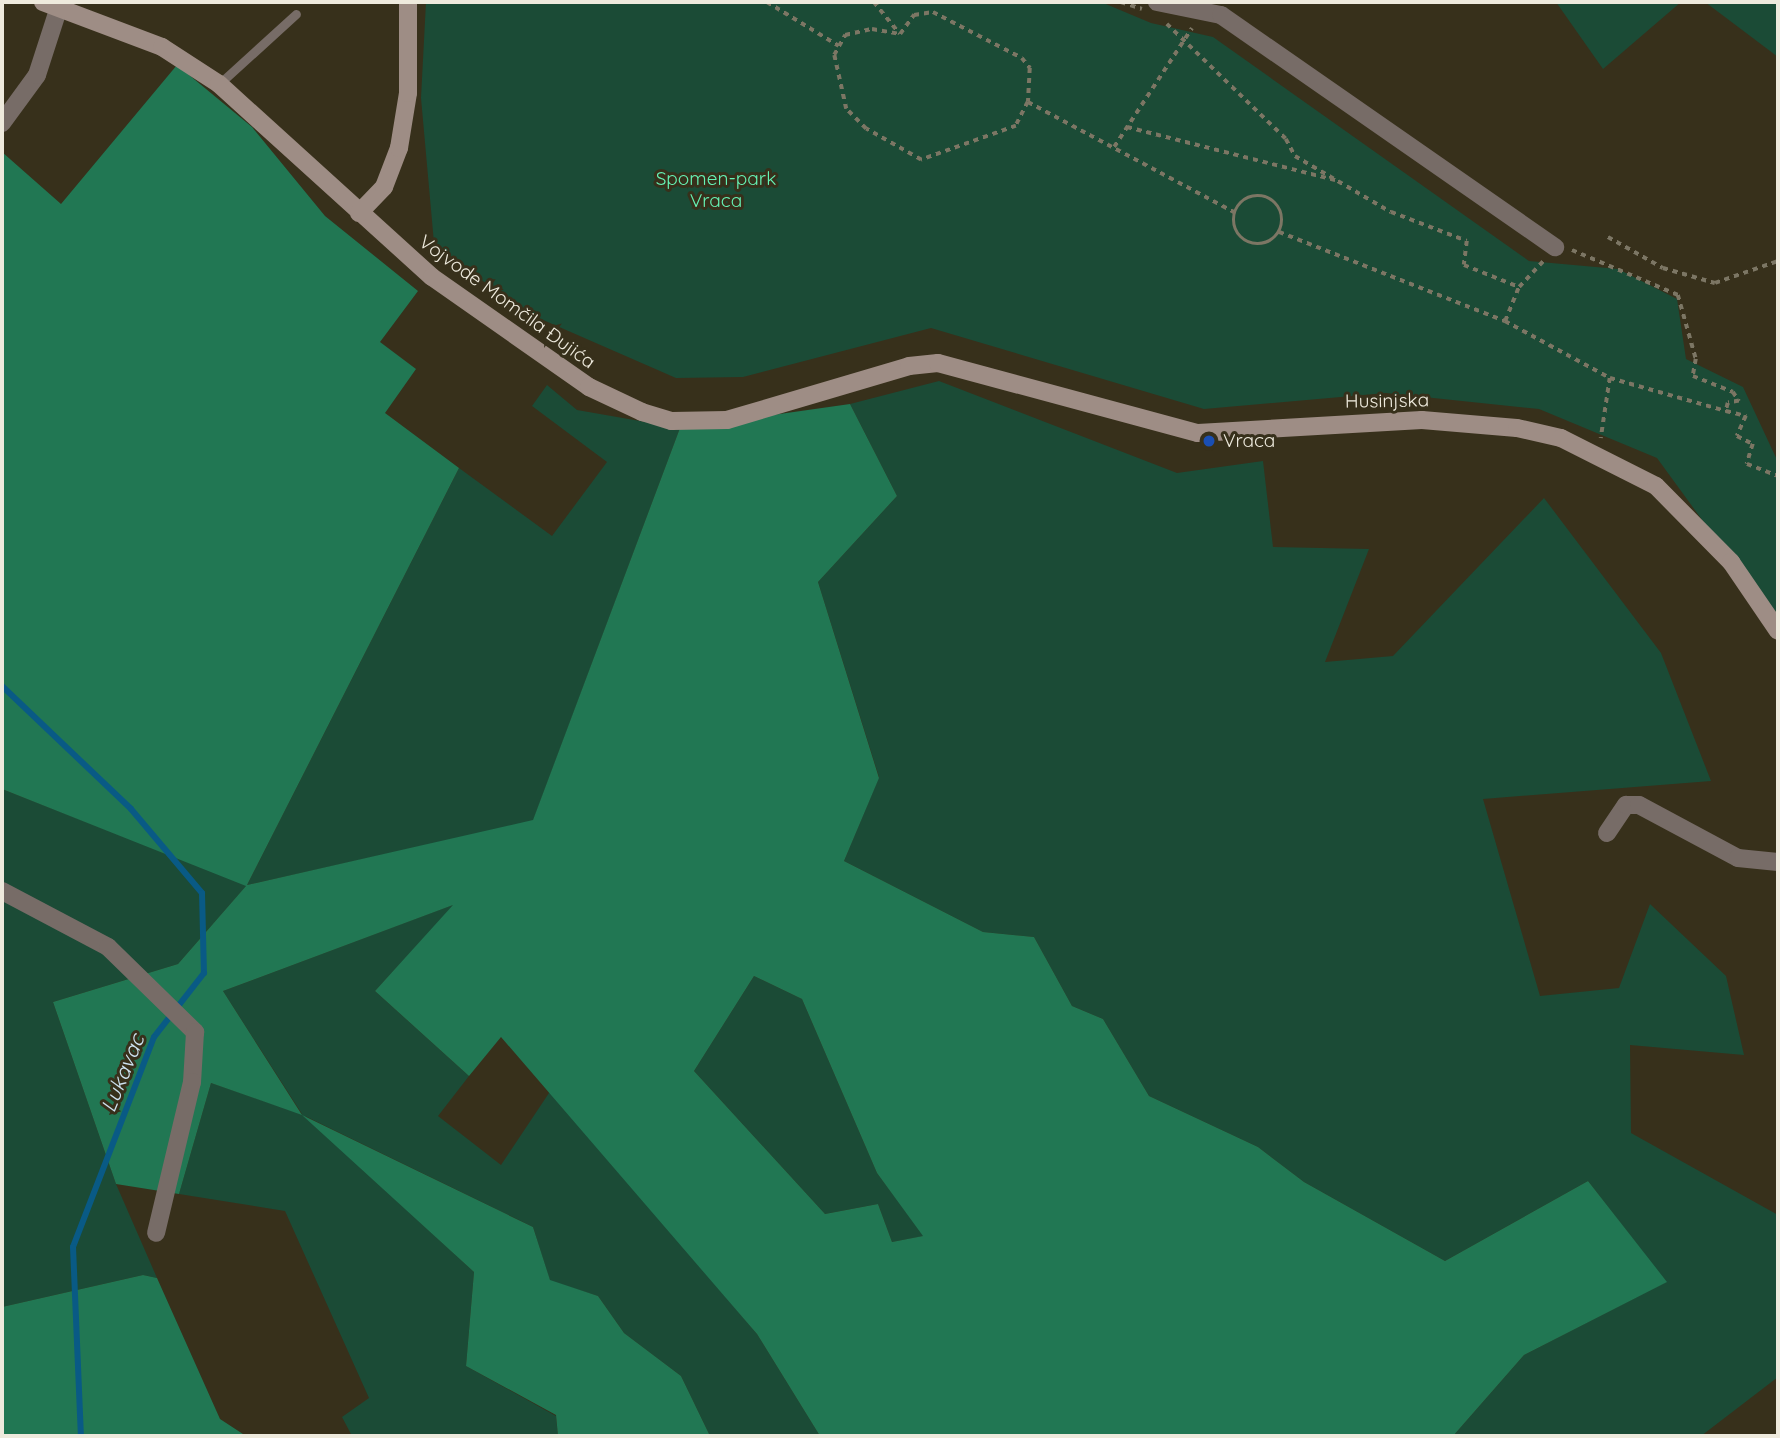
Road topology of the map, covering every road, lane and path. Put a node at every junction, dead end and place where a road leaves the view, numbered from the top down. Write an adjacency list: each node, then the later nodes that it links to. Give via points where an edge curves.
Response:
1 (408, 2): 18 (main road, via 408,93 399,148 384,187)
2 (767, 2): 10 (path)
3 (874, 2): 8 (path)
4 (1161, 3): 6 (street); 9 (path, via 1157,15)
5 (51, 5): 11 (main road, Vojvode Momčila Đujića, via 162,47); 13 (street, via 37,75)
6 (1225, 9): 21 (street)
7 (296, 14): 11 (lane)
8 (900, 33): 10 (path, via 872,29 845,35); 12 (path, via 914,15 933,12 965,24 1030,68)
9 (1185, 40): 14 (path); 16 (path, via 1286,139 1294,156)
10 (839, 46): 12 (path, via 836,79 846,109 866,129 921,160 996,137 1016,126)
11 (219, 84): 18 (main road, Vojvode Momčila Đujića)
12 (1028, 102): 15 (path)
13 (2, 123)
14 (1127, 127): 15 (path); 16 (path)
15 (1114, 147): 17 (path)
16 (1340, 181): 23 (path, via 1391,212 1449,229 1467,241 1464,265)
17 (1234, 212): 19 (path, via 1238,235 1251,244 1267,243); 19 (path, via 1244,200 1268,198 1282,217)
18 (359, 213): 25 (main road, Vojvode Momčila Đujića, via 432,278 589,387 672,421 727,420)
19 (1279, 233): 24 (path)
20 (1608, 237): 22 (path, via 1664,268 1715,283)
21 (1556, 247): 23 (path); 27 (path, via 1678,295 1696,359 1693,376 1734,392 1739,401 1728,403)
22 (1778, 261)
23 (1520, 286): 24 (path)
24 (1505, 321): 26 (path)
25 (925, 363): 28 (main road, Husinjska, via 970,369 1096,410 1198,433 1463,422 1561,438)
26 (1610, 378): 27 (path); 28 (path)
27 (1726, 411): 29 (path, via 1746,416 1737,436 1753,444 1747,464)
28 (1599, 454): 30 (main road, Husinjska, via 1656,486 1731,562)
29 (1778, 477)
30 (1778, 631)
31 (1607, 833): 32 (street, via 1626,805 1639,805 1738,858)
32 (1778, 862)
33 (2, 891): 34 (street, via 108,947 184,1017 198,1046)
34 (156, 1233)

